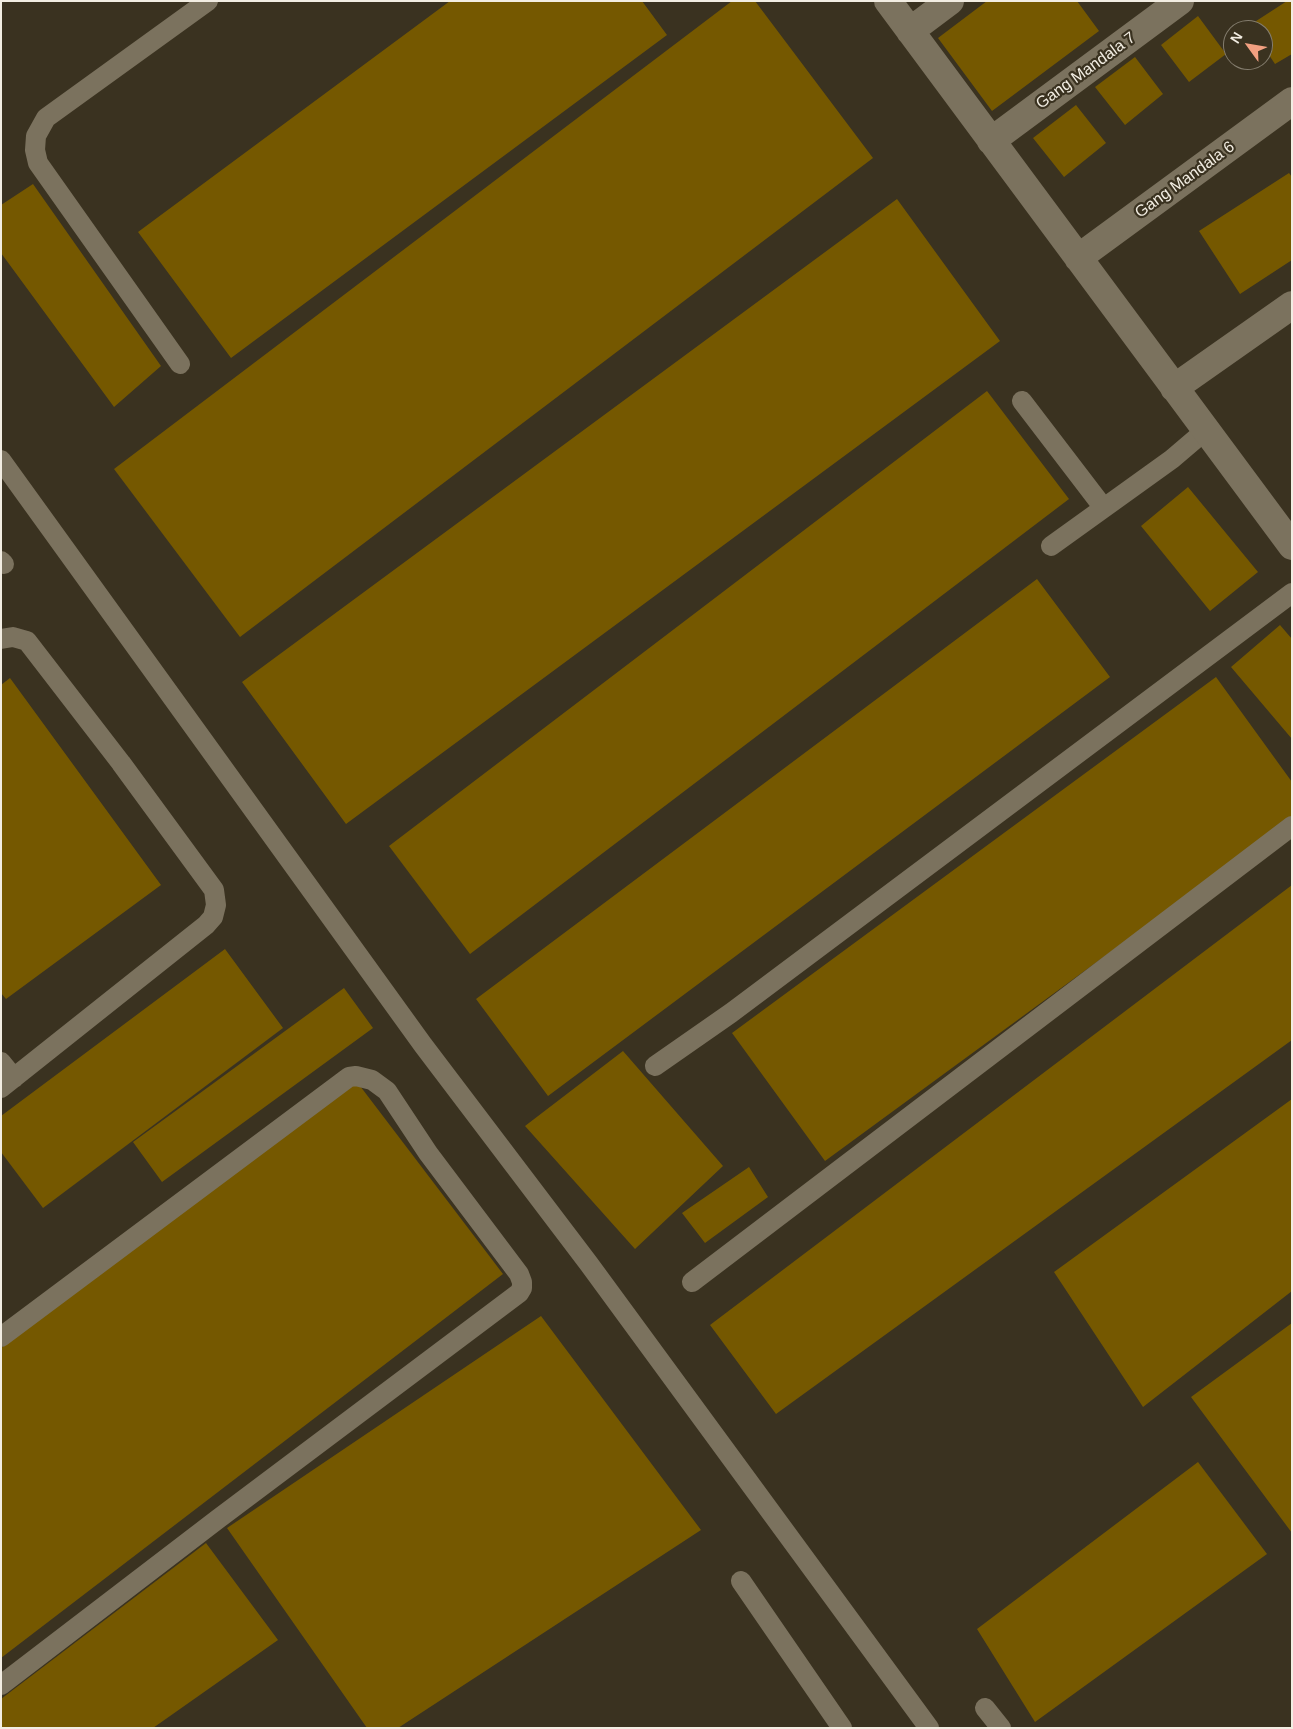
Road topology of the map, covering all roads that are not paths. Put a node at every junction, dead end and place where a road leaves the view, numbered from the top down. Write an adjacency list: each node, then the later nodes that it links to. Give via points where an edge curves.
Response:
1 (208, 1): 10 (lane, via 46,118 36,136 38,163)
2 (888, 1): 5 (street)
3 (950, 1): 5 (street)
4 (1180, 1): 7 (street, Gang Mandala 7)
5 (910, 31): 7 (street)
6 (1292, 101): 8 (street, Gang Mandala 6)
7 (991, 141): 8 (street)
8 (1078, 258): 11 (street)
9 (1292, 305): 11 (street)
10 (180, 364)
11 (1174, 388): 13 (street)
12 (1022, 401): 15 (lane)
13 (1206, 430): 15 (lane, via 1172,459); 16 (street)
14 (1, 460): 30 (lane, via 423,1045 589,1264)
15 (1103, 507): 17 (lane)
16 (1288, 534)
17 (1051, 546)
18 (1292, 593): 22 (lane, via 739,1007)
19 (1, 640): 23 (lane, via 13,637 28,641 214,890 216,905 213,917 206,925)
20 (1292, 826): 24 (lane)
21 (1, 1062): 23 (lane)
22 (655, 1066)
23 (8, 1083)
24 (692, 1282)
25 (1, 1337): 27 (lane, via 349,1076 372,1080 387,1091 522,1282 519,1292)
26 (740, 1581): 29 (lane)
27 (1, 1685)
28 (985, 1708): 31 (lane)
29 (842, 1728)
30 (929, 1728)
31 (1001, 1728)

